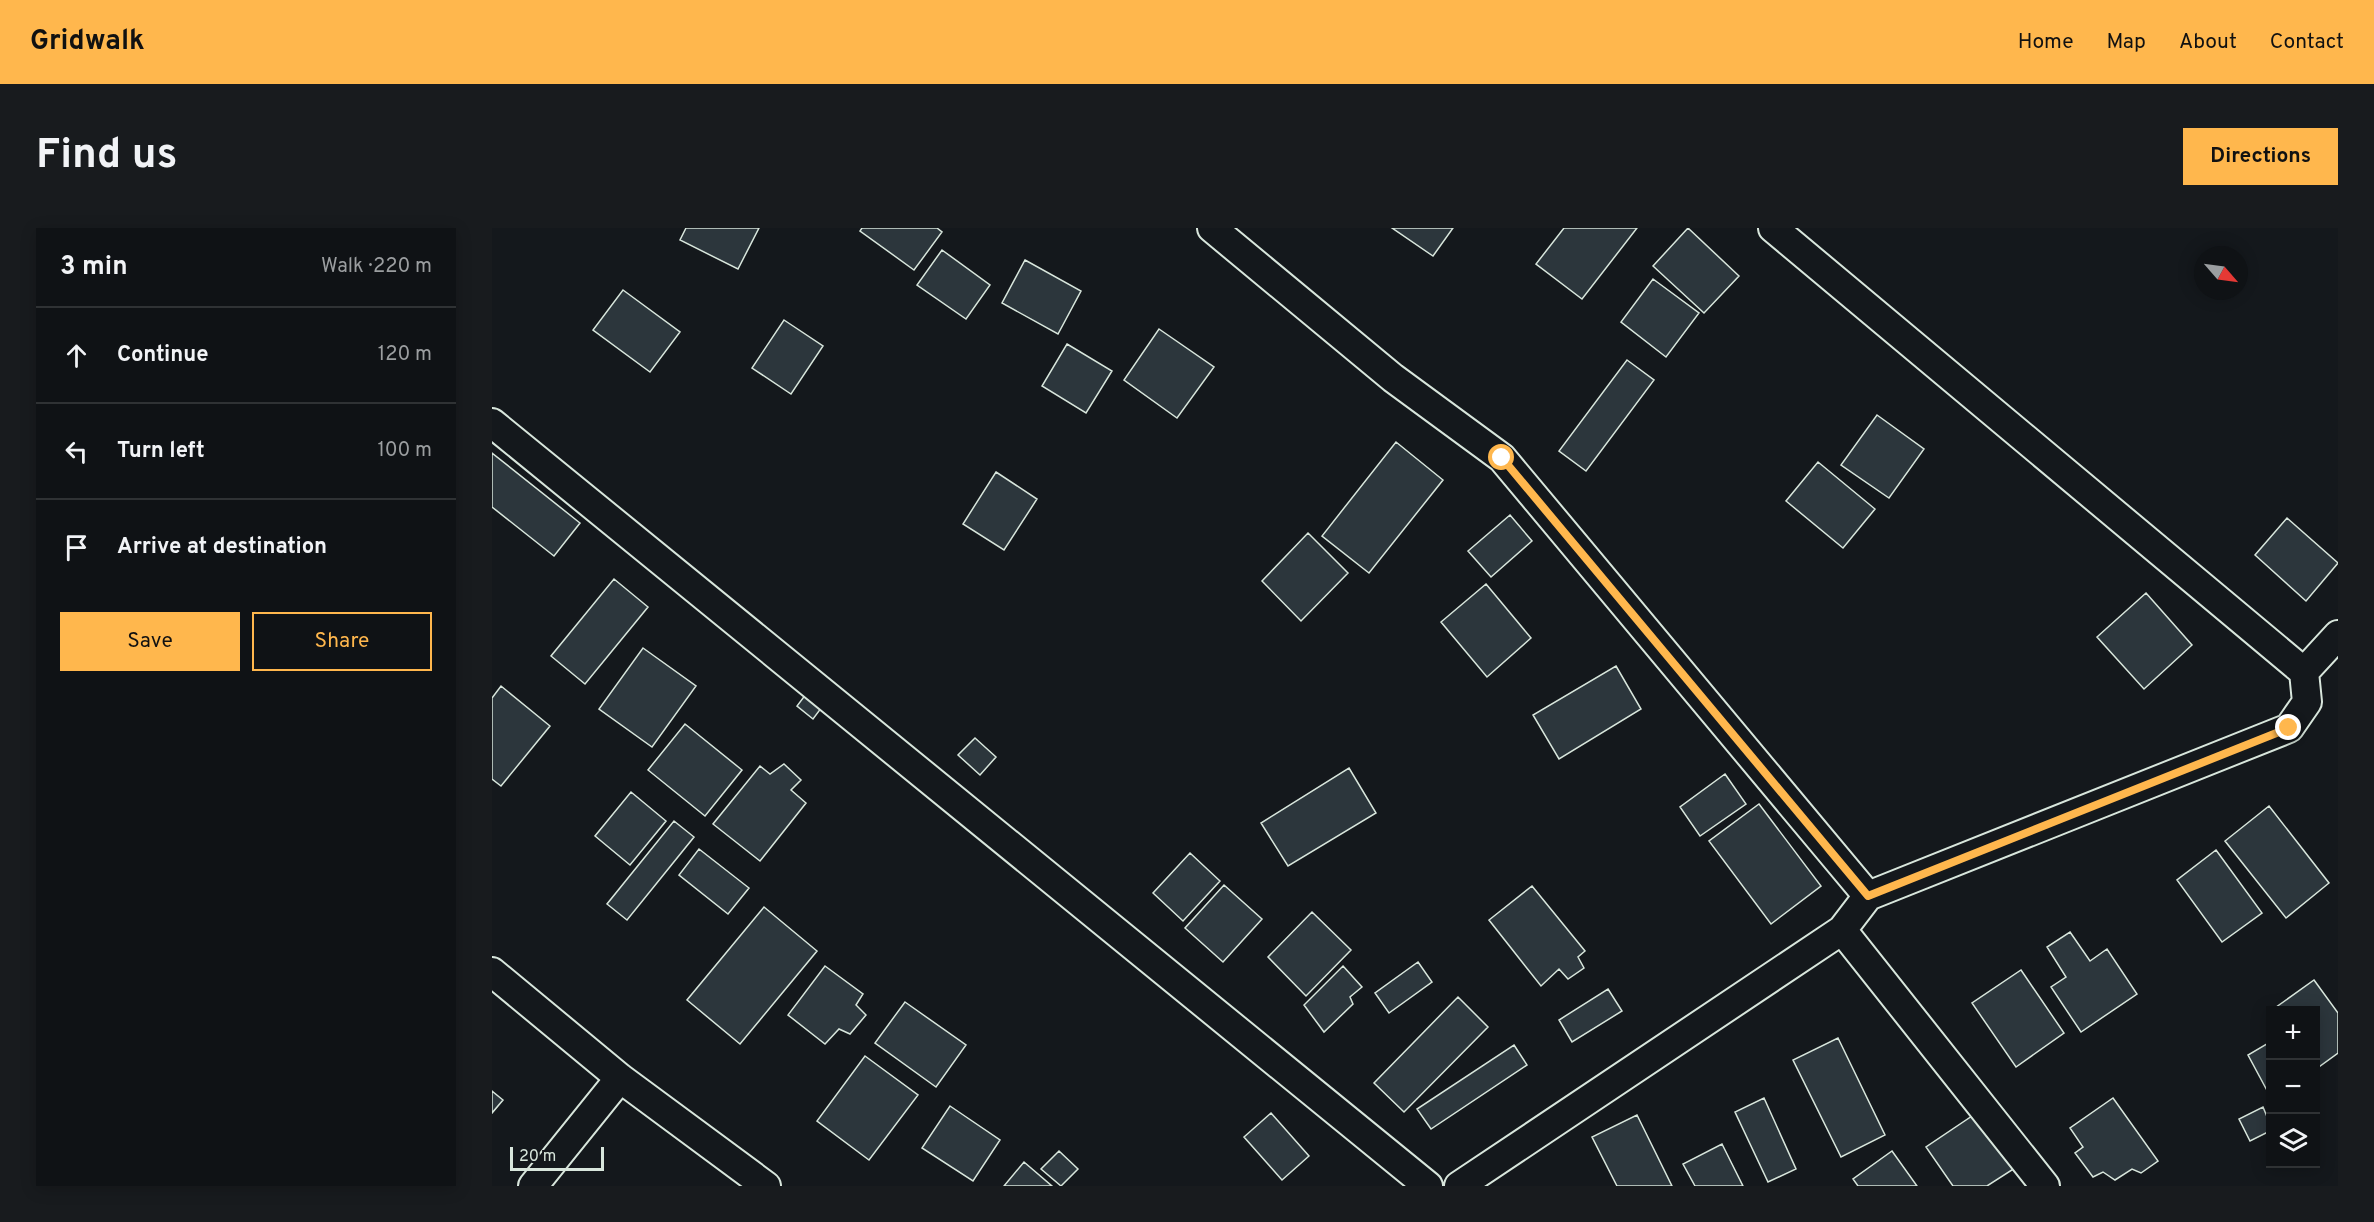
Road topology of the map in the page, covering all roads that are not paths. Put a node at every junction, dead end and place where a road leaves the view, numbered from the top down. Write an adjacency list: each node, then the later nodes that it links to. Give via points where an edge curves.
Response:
1 (1212, 228): 6 (street, via 1393,378 1502,458)
2 (1773, 228): 5 (street)
3 (492, 423): 12 (street)
4 (2338, 635): 5 (street)
5 (2304, 672): 6 (street, via 2307,702 2289,728)
6 (1868, 896): 7 (street)
7 (1842, 930): 13 (street); 14 (street)
8 (492, 972): 9 (street)
9 (620, 1078): 10 (street); 11 (street)
10 (533, 1186)
11 (766, 1186)
12 (1428, 1186)
13 (1459, 1186)
14 (2045, 1186)

